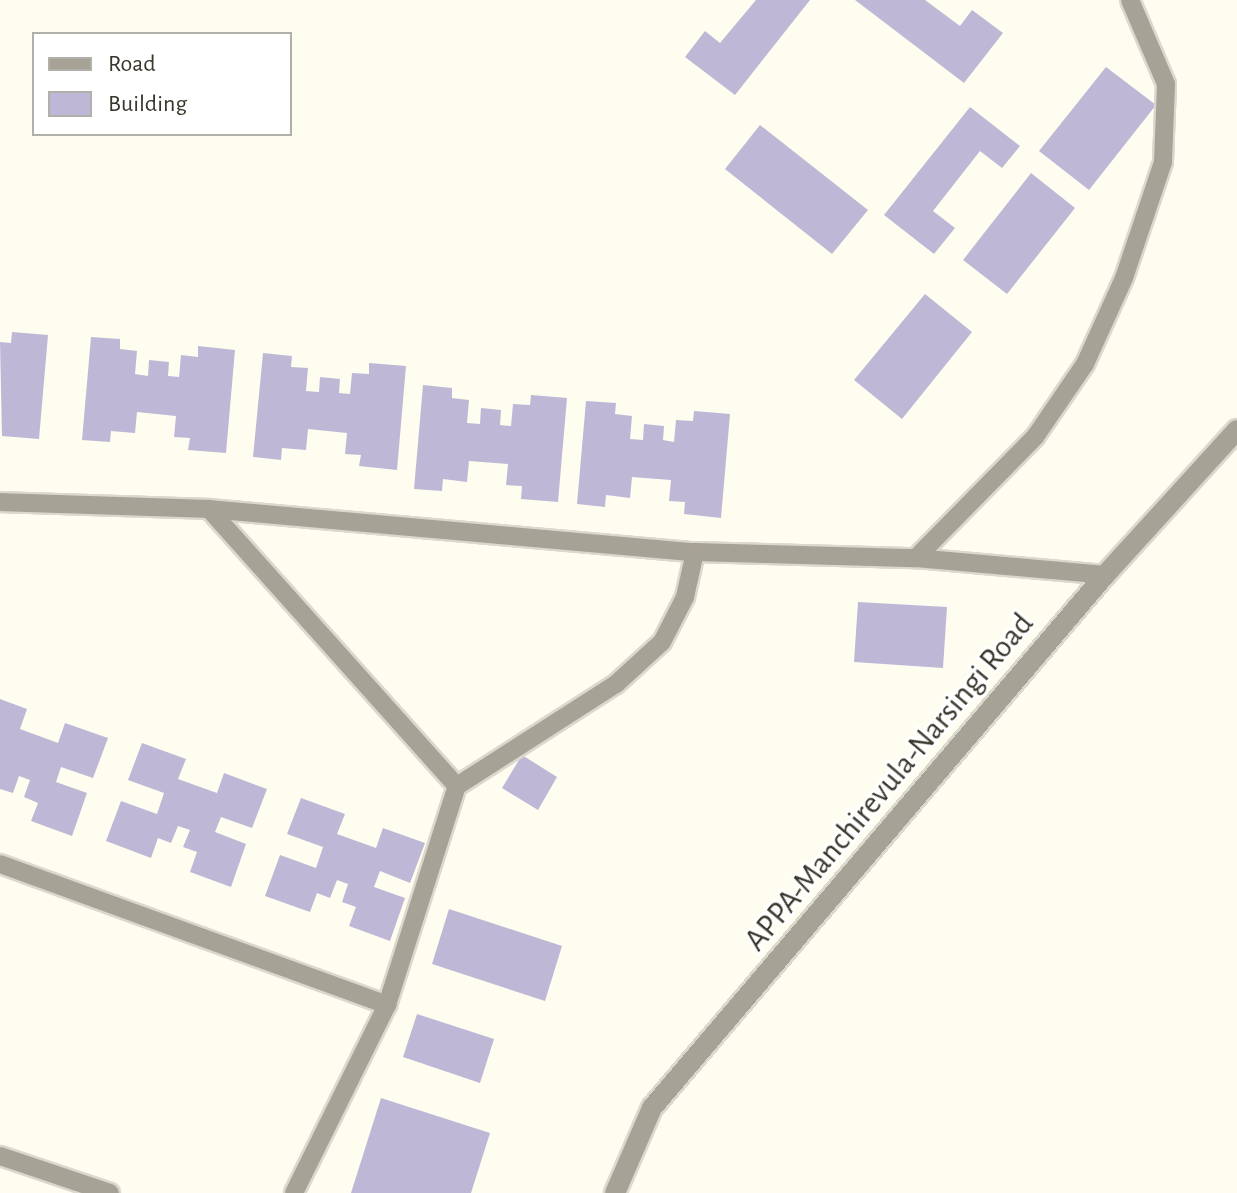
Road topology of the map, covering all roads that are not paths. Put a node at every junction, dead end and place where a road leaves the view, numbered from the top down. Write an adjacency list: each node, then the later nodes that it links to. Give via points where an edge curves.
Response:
1 (1130, 0): 6 (lane, via 1166,84 1163,162 1124,278 1085,364 1035,437)
2 (1237, 430): 7 (street, APPA-Manchirevula-Narsingi Road)
3 (0, 502): 4 (lane)
4 (209, 509): 5 (lane); 8 (lane)
5 (695, 552): 6 (lane); 8 (lane, via 685,597 662,642 616,684)
6 (916, 558): 7 (lane)
7 (1105, 575): 14 (street, APPA-Manchirevula-Narsingi Road, via 652,1108)
8 (457, 786): 10 (lane)
9 (0, 864): 10 (lane)
10 (387, 1005): 13 (lane)
11 (0, 1156): 12 (lane)
12 (110, 1193)
13 (294, 1193)
14 (615, 1193)

